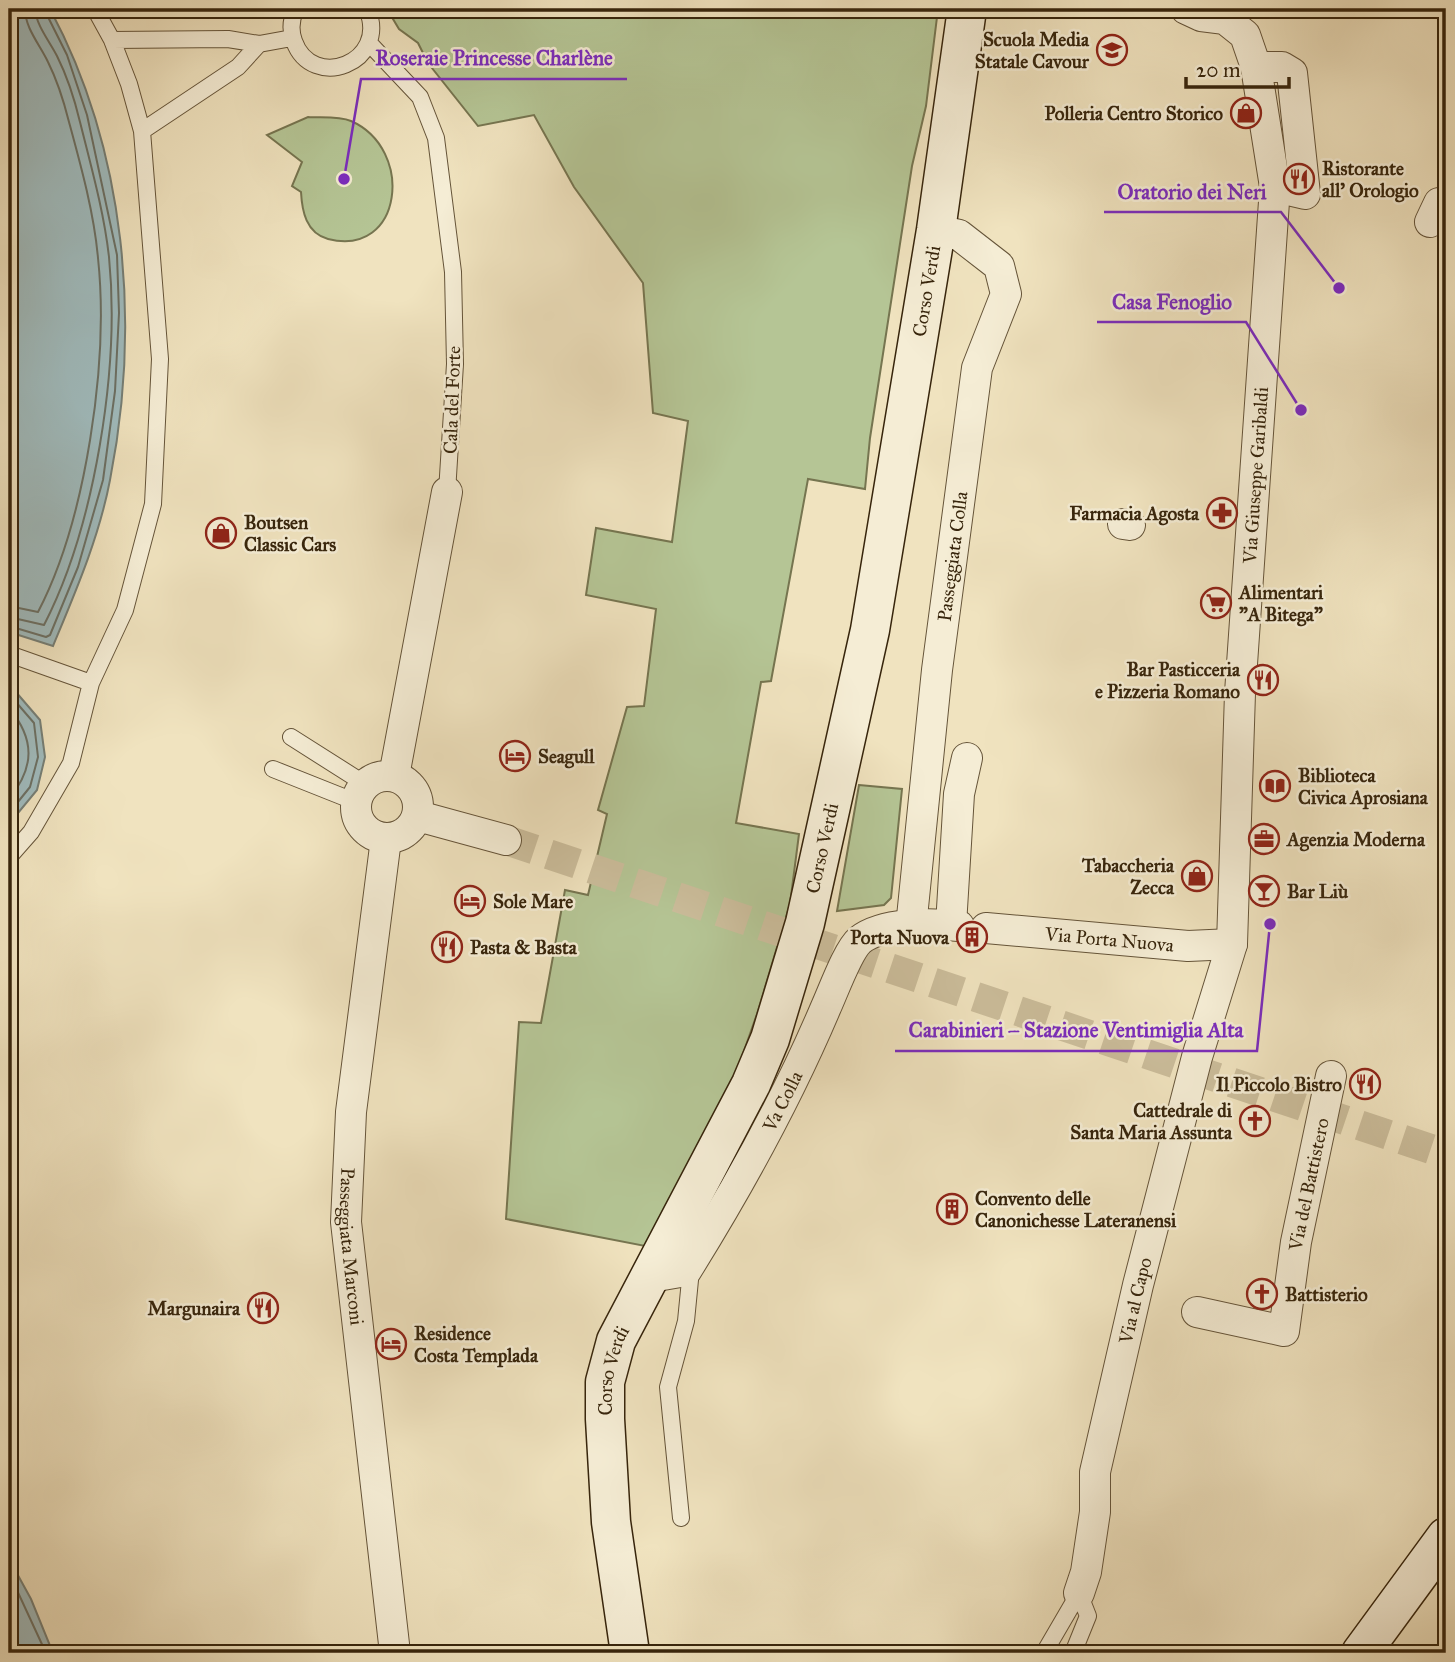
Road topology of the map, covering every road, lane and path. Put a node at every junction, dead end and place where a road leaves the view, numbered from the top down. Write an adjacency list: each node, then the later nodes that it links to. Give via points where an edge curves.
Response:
1 (95, 9): 7 (lane)
2 (296, 9): 6 (lane)
3 (367, 9): 8 (lane, via 372,31)
4 (967, 9): 11 (main road, Corso Verdi)
5 (1186, 9): 26 (street, Via Giuseppe Garibaldi, via 1225,19 1245,35 1256,67 1275,187 1233,693)
6 (292, 38): 8 (lane, via 306,59 329,68 353,62); 9 (lane)
7 (112, 40): 9 (lane, via 228,39); 10 (lane)
8 (369, 43): 12 (lane, Cala del Forte, via 420,97 436,138 453,272 455,364)
9 (259, 44): 10 (lane, via 238,67)
10 (142, 131): 14 (lane, via 159,359 153,504 125,610)
11 (936, 230): 25 (street, Passeggiata Colla, via 959,235 999,266 1006,294 977,368 937,670); 28 (main road, Corso Verdi, via 870,630 805,923 770,1040)
12 (447, 492): 18 (street, Cala del Forte)
13 (9, 654): 14 (lane)
14 (91, 683): 23 (lane, via 71,763 31,832)
15 (291, 737): 19 (lane)
16 (967, 758): 24 (street, via 959,794)
17 (273, 769): 19 (lane)
18 (394, 776): 19 (street, via 374,778); 20 (street, via 416,794)
19 (361, 793): 21 (street, via 356,812 366,830)
20 (418, 816): 21 (street, via 406,833); 22 (street)
21 (386, 839): 33 (street, Passeggiata Marconi, via 351,1112 346,1222)
22 (506, 840)
23 (9, 857)
24 (965, 926): 25 (street, Via Porta Nuova); 26 (street, Via Porta Nuova, via 1188,946)
25 (911, 927): 28 (street, Va Colla, via 887,929 859,941 796,1080 723,1213)
26 (1232, 944): 32 (street, Via al Capo, via 1197,1057 1138,1285 1095,1472 1095,1513)
27 (1331, 1076): 29 (street, Via del Battistero, via 1296,1242 1284,1331)
28 (668, 1274): 30 (lane, via 690,1280 686,1321 668,1387); 34 (main road, Corso Verdi, via 617,1341 605,1382 611,1522)
29 (1197, 1312)
30 (681, 1518)
31 (1446, 1537): 37 (main road)
32 (1079, 1593): 35 (lane, Via al Capo); 36 (lane, via 1088,1616)
33 (395, 1653)
34 (630, 1653)
35 (1044, 1653)
36 (1073, 1653)
37 (1361, 1653)

